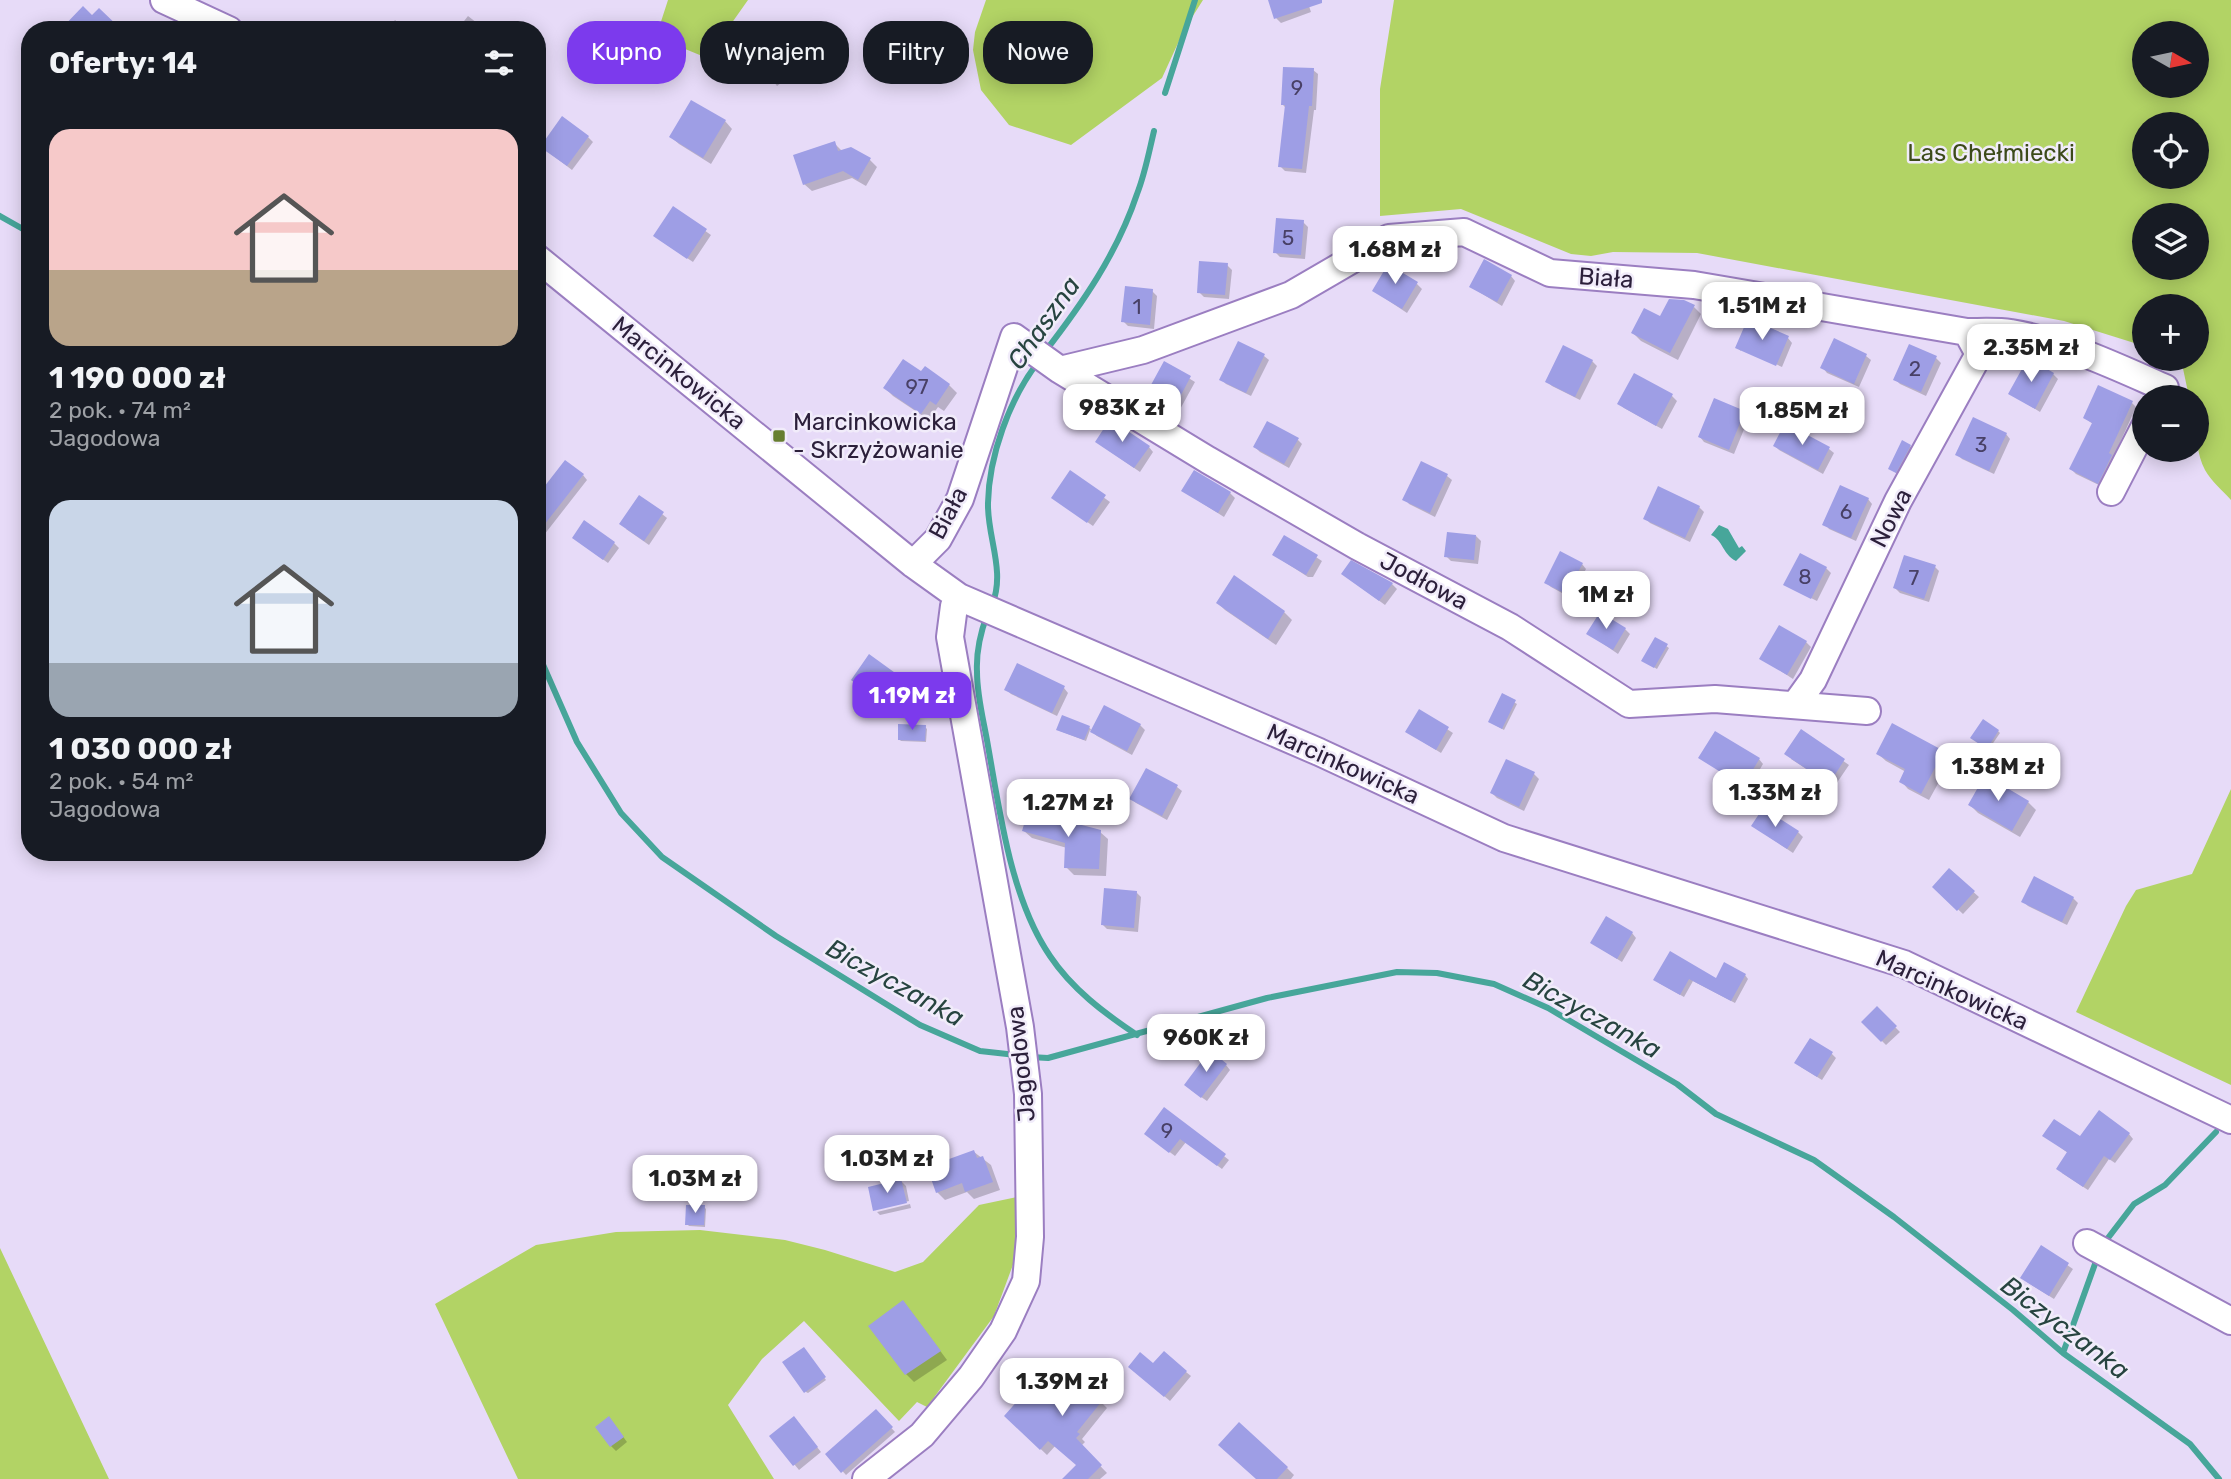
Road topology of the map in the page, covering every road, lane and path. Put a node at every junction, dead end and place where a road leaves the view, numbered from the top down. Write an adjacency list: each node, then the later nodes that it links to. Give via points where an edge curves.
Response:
1 (164, 0): 2 (street)
2 (210, 21)
3 (546, 265): 9 (street, Marcinkowicka)
4 (1967, 332): 5 (street, Biała, via 1694,285 1550,273 1464,232 1389,238 1291,295 1143,350); 6 (street, Biała, via 2009,332 2062,345); 11 (street, Nowa, via 1979,354)
5 (1038, 354): 9 (street, Biała, via 938,539); 11 (street, Jodłowa, via 1208,460 1510,627 1629,704 1715,699)
6 (2158, 385)
7 (2132, 451): 8 (street)
8 (2111, 492)
9 (914, 564): 10 (street, Marcinkowicka)
10 (968, 601): 13 (street, Marcinkowicka, via 1319,752 1504,838 1904,964); 16 (street, Jagodowa, via 954,606 950,637 1028,1087 1030,1237 1026,1281 1003,1331 971,1377 922,1435)
11 (1795, 705): 12 (street, Jodłowa)
12 (1867, 711)
13 (2231, 1120)
14 (2087, 1243): 15 (street)
15 (2231, 1321)
16 (866, 1479)

